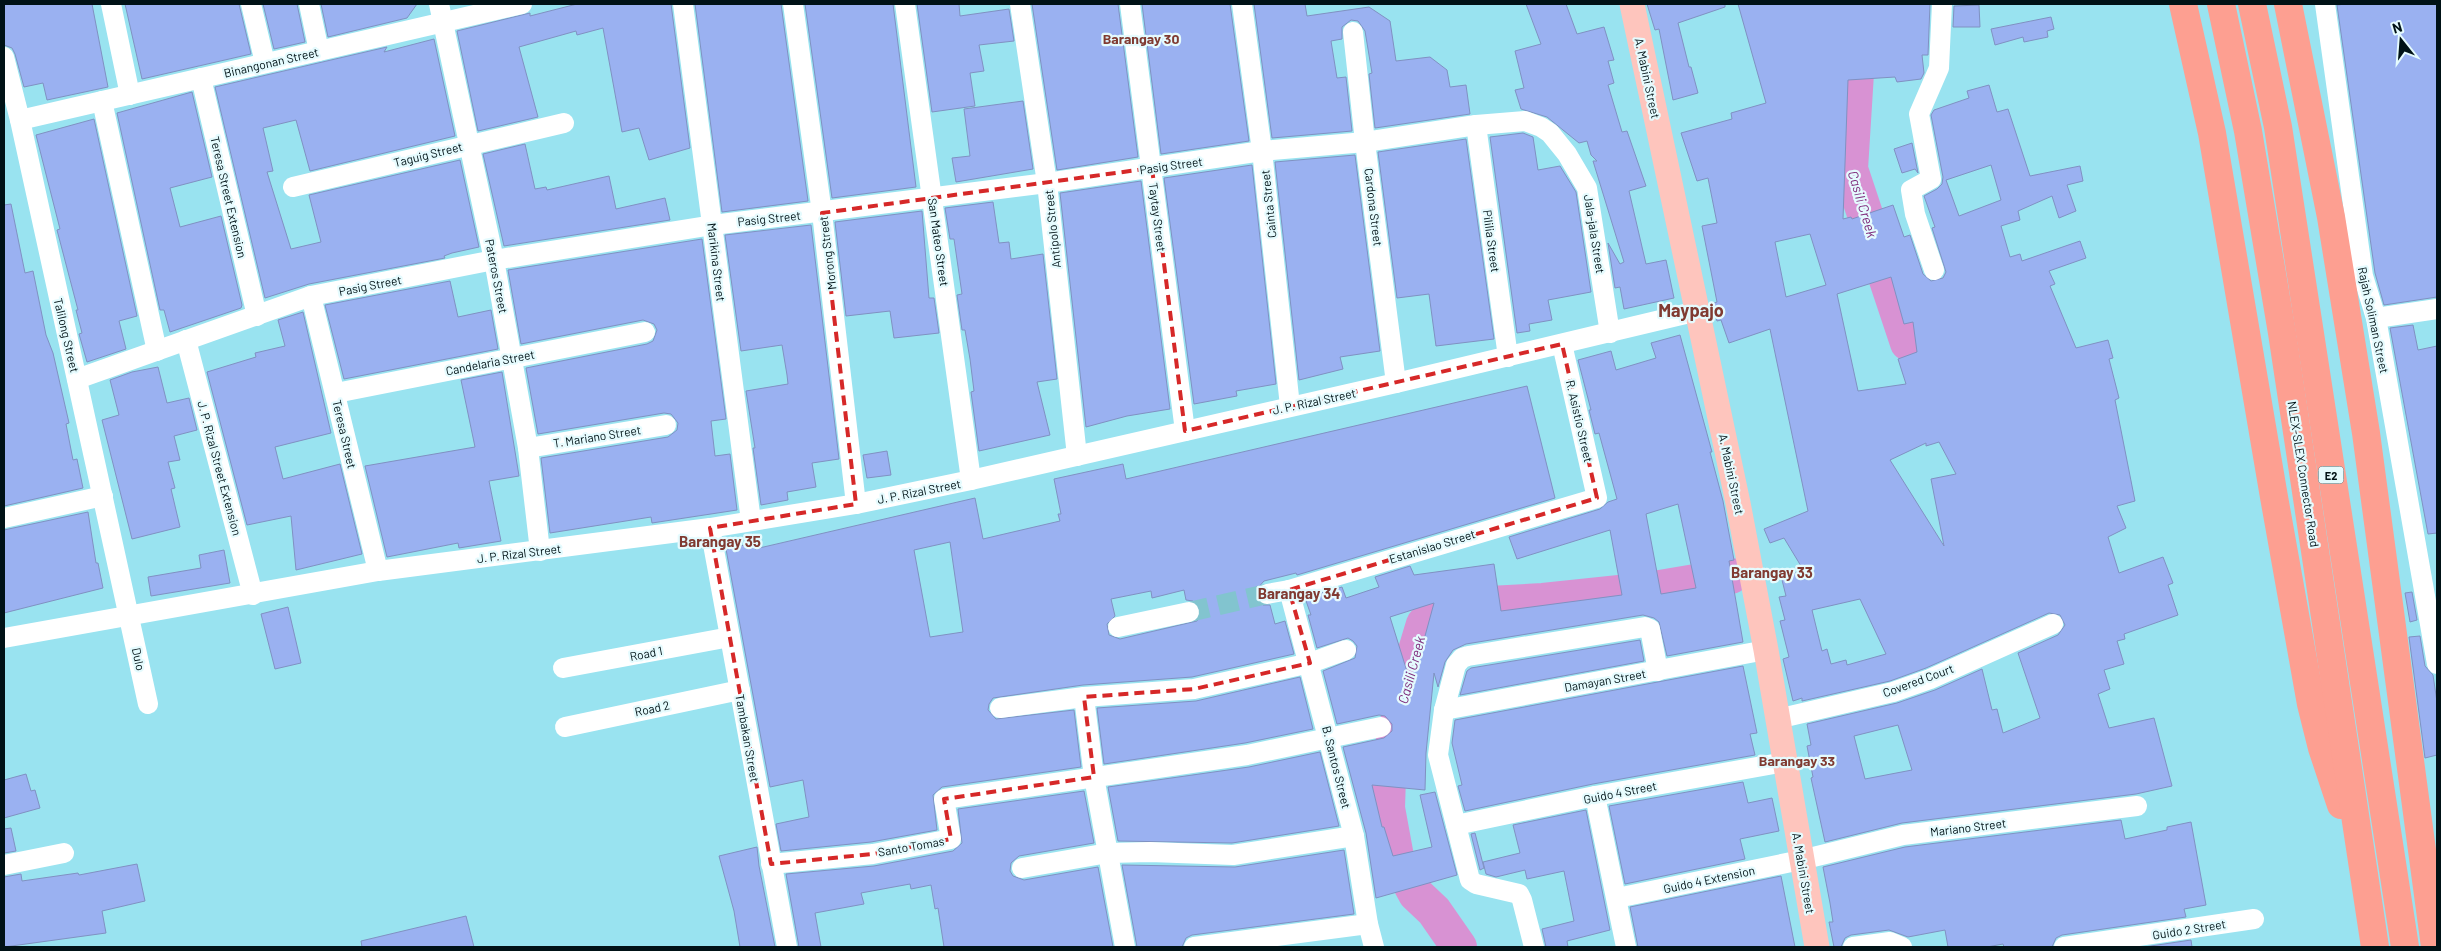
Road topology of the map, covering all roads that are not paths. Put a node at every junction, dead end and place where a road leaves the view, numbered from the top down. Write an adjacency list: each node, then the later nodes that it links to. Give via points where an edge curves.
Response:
1 (111, 4): 24 (street)
2 (251, 4): 22 (street)
3 (309, 4): 20 (street)
4 (522, 4): 18 (street, Binangonan Street)
5 (682, 4): 37 (street, Marikina Street)
6 (793, 4): 36 (street, Morong Street)
7 (905, 4): 35 (street, San Mateo Street)
8 (1020, 4): 33 (street, Antipolo Street)
9 (1130, 4): 32 (street, Taytay Street)
10 (1242, 4): 31 (street, Cainta Street)
11 (1632, 4): 42 (main road, A. Mabini Street)
12 (1942, 4): 39 (street, via 1939,68 1919,114 1931,179 1912,190 1915,214)
13 (2183, 4): 105 (highway, via 2212,133 2311,704 2322,748)
14 (2221, 4): 105 (highway, NLEX-SLEX Connector Road / E2, via 2248,131 2282,333)
15 (2252, 4): 120 (highway, E2, via 2278,127)
16 (2288, 4): 121 (highway, via 2331,217 2366,433)
17 (2325, 4): 44 (street, Rajah Soliman Street, via 2363,276)
18 (441, 13): 20 (street, Binangonan Street); 30 (street, Pateros Street)
19 (1353, 32): 29 (street, Cardona Street)
20 (319, 51): 22 (street, Binangonan Street)
21 (4, 57): 26 (street, Talilong Street)
22 (265, 63): 23 (street, Binangonan Street)
23 (201, 78): 24 (street, Binangonan Street); 43 (street, Teresa Street Extension)
24 (130, 95): 25 (street, Binangonan Street)
25 (102, 102): 26 (street, Binangonan Street); 49 (street)
26 (20, 120): 52 (street, Talilong Street)
27 (564, 123): 30 (street, Taguig Street)
28 (1476, 125): 29 (street, Pasig Street); 46 (street, Jala-jala Street, via 1525,121 1550,133 1567,154 1588,188); 50 (street, Pililia Street)
29 (1365, 142): 31 (street, Pasig Street); 53 (street, Cardona Street)
30 (469, 144): 34 (street, Taguig Street); 38 (street, Pateros Street)
31 (1262, 151): 32 (street, Pasig Street); 55 (street, Cainta Street)
32 (1152, 168): 33 (street, Pasig Street); 57 (street, Taytay Street)
33 (1047, 183): 35 (street, Pasig Street); 59 (street, Antipolo Street)
34 (293, 187)
35 (932, 196): 36 (street, Pasig Street); 60 (street, San Mateo Street)
36 (822, 213): 37 (street, Pasig Street); 63 (street, Morong Street)
37 (713, 225): 38 (street, Pasig Street); 65 (street, Marikina Street)
38 (494, 260): 40 (street, Pasig Street); 51 (street, Pateros Street)
39 (1934, 270)
40 (312, 296): 43 (street, Pasig Street); 54 (street, Teresa Street)
41 (2437, 309): 44 (street)
42 (1698, 310): 46 (street, J. P. Rizal Street); 79 (main road, A. Mabini Street)
43 (257, 316): 47 (street, Pasig Street)
44 (2376, 318): 81 (street, Rajah Soliman Street)
45 (645, 332): 51 (street, Candelaria Street)
46 (1610, 333): 48 (street, J. P. Rizal Street)
47 (186, 340): 49 (street, Pasig Street); 71 (street, J. P. Rizal Street Extension)
48 (1562, 344): 50 (street, J. P. Rizal Street); 62 (street, R. Asistio Street)
49 (157, 351): 52 (street, Pasig Street)
50 (1508, 357): 53 (street, J. P. Rizal Street)
51 (511, 358): 54 (street, Candelaria Street); 58 (street, Pateros Street)
52 (77, 379): 61 (street, Talilong Street)
53 (1396, 383): 55 (street, J. P. Rizal Street)
54 (336, 393): 68 (street, Teresa Street)
55 (1290, 406): 57 (street, J. P. Rizal Street)
56 (666, 425): 58 (street, T. Mariano Street)
57 (1185, 431): 59 (street, J. P. Rizal Street)
58 (528, 448): 67 (street, Pateros Street)
59 (1078, 456): 60 (street, J. P. Rizal Street)
60 (971, 480): 63 (street, J. P. Rizal Street)
61 (103, 496): 64 (street); 73 (street, Talilong Street)
62 (1597, 498): 69 (street, Estanislao Street)
63 (856, 504): 65 (street, J. P. Rizal Street)
64 (4, 518)
65 (751, 521): 66 (street, J. P. Rizal Street)
66 (710, 528): 67 (street, J. P. Rizal Street); 76 (street, Tambakan Street)
67 (540, 551): 68 (street, J. P. Rizal Street)
68 (378, 571): 71 (street, J. P. Rizal Street)
69 (1289, 590): 70 (street, Estanislao Street); 80 (street, B. Santos Street)
70 (1267, 594)
71 (253, 595): 73 (street, J. P. Rizal Street)
72 (1189, 612): 75 (street)
73 (129, 614): 77 (street, J. P. Rizal Street); 86 (street, Dulo)
74 (2053, 624): 89 (street, Covered Court, via 1930,679 1893,692)
75 (1118, 627)
76 (730, 637): 82 (street, Road 1); 84 (street, Tambakan Street)
77 (4, 638)
78 (1346, 650): 80 (street)
79 (1766, 650): 83 (street, Damayan Street); 89 (main road, A. Mabini Street)
80 (1310, 663): 85 (street, via 1194,689); 92 (street, B. Santos Street)
81 (2437, 664)
82 (563, 668)
83 (1658, 671): 88 (street, Damayan Street); 88 (street, via 1650,629 1645,626 1475,655 1462,658 1456,665)
84 (740, 690): 90 (street, Road 2); 102 (street, Tambakan Street)
85 (1084, 697): 87 (street); 94 (street)
86 (148, 704)
87 (1000, 708)
88 (1444, 710): 97 (street, via 1438,755)
89 (1777, 719): 93 (main road, A. Mabini Street)
90 (565, 727)
91 (1382, 727): 92 (street)
92 (1330, 739): 94 (street, via 1247,755); 98 (street, B. Santos Street)
93 (1785, 762): 95 (street, Guido 4 Street); 101 (main road, A. Mabini Street)
94 (1094, 777): 100 (street); 102 (street, Santo Tomas, via 944,799 951,839 872,854)
95 (1595, 796): 97 (street, Guido 4 Street); 106 (street)
96 (2137, 806): 101 (street, Mariano Street, via 1903,835)
97 (1456, 825): 113 (street, via 1470,880 1519,894)
98 (1354, 836): 100 (street, via 1233,855); 108 (street, B. Santos Street)
99 (64, 853): 103 (street)
100 (1108, 853): 104 (street); 110 (street)
101 (1801, 860): 106 (street, Guido 4 Extension); 115 (main road, A. Mabini Street)
102 (770, 864): 109 (street, Tambakan Street)
103 (4, 865)
104 (1022, 868)
105 (2365, 878): 119 (highway, NLEX-SLEX Connector Road / E2)
106 (1617, 898): 114 (street)
107 (2254, 919): 118 (street, Guido 2 Street)
108 (1368, 924): 111 (street); 112 (street, B. Santos Street)
109 (787, 947)
110 (1125, 947)
111 (1194, 947)
112 (1374, 947)
113 (1534, 947)
114 (1626, 947)
115 (1817, 947)
116 (1853, 947): 117 (street, via 1890,942)
117 (1902, 947)
118 (2064, 947)
119 (2375, 947)
120 (2404, 947)
121 (2435, 947)

